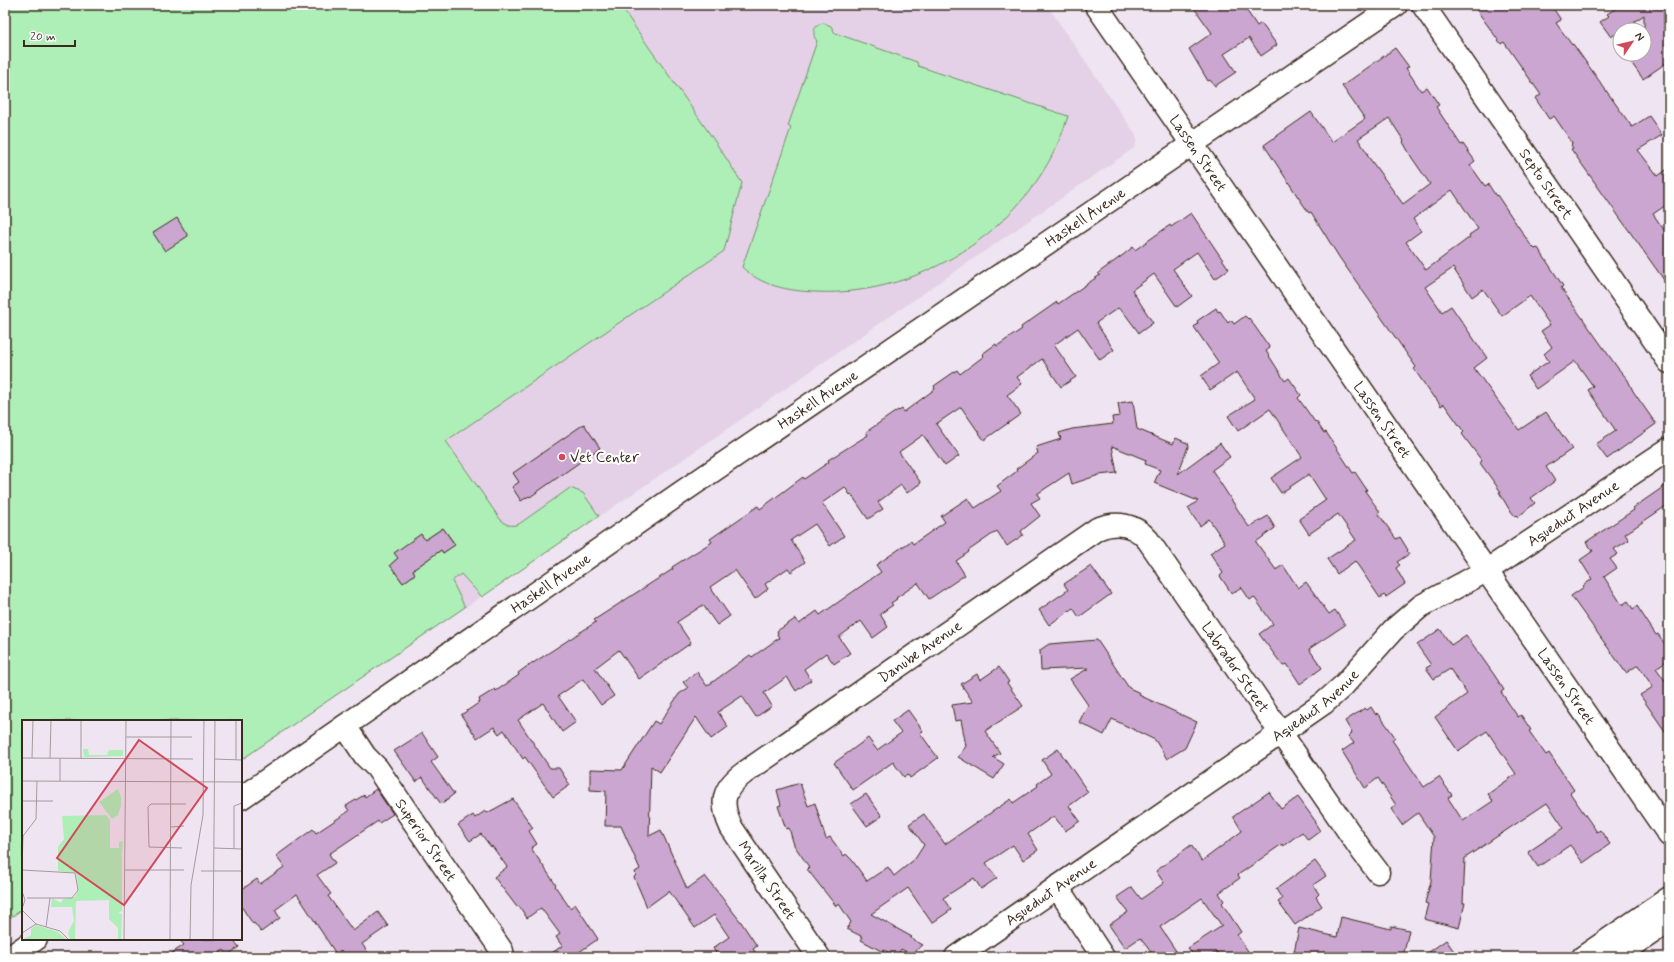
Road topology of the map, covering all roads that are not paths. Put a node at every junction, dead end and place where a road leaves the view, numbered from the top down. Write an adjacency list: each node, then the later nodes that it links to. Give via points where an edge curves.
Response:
1 (1096, 5): 4 (main road, Lassen Street)
2 (1396, 5): 4 (main road, Haskell Avenue)
3 (1423, 5): 5 (main road, Septo Street)
4 (1191, 144): 8 (main road, Lassen Street); 9 (main road, Haskell Avenue)
5 (1669, 362)
6 (1669, 449): 8 (main road, Aqueduct Avenue)
7 (1129, 527): 10 (main road, Labrador Street, via 1140,532 1148,540); 12 (main road, Danube Avenue, via 1114,524 1097,529 744,773 732,784)
8 (1486, 571): 10 (main road, Aqueduct Avenue, via 1410,614 1376,647 1343,686 1324,703); 13 (main road, Lassen Street)
9 (345, 726): 11 (main road, Haskell Avenue); 21 (main road, Superior Street, via 365,756 377,768 502,951)
10 (1281, 733): 14 (main road, Labrador Street); 15 (main road, Aqueduct Avenue)
11 (242, 797)
12 (724, 800): 22 (main road, Marilla Street, via 725,813 731,827)
13 (1669, 835)
14 (1378, 872)
15 (1057, 887): 23 (main road, Aqueduct Avenue); 24 (main road)
16 (1668, 898): 25 (main road)
17 (1669, 921): 26 (main road)
18 (1669, 936): 27 (main road)
19 (35, 940): 20 (main road)
20 (10, 957)
21 (503, 957)
22 (819, 957)
23 (956, 957)
24 (1103, 957)
25 (1583, 957)
26 (1616, 957)
27 (1639, 957)

